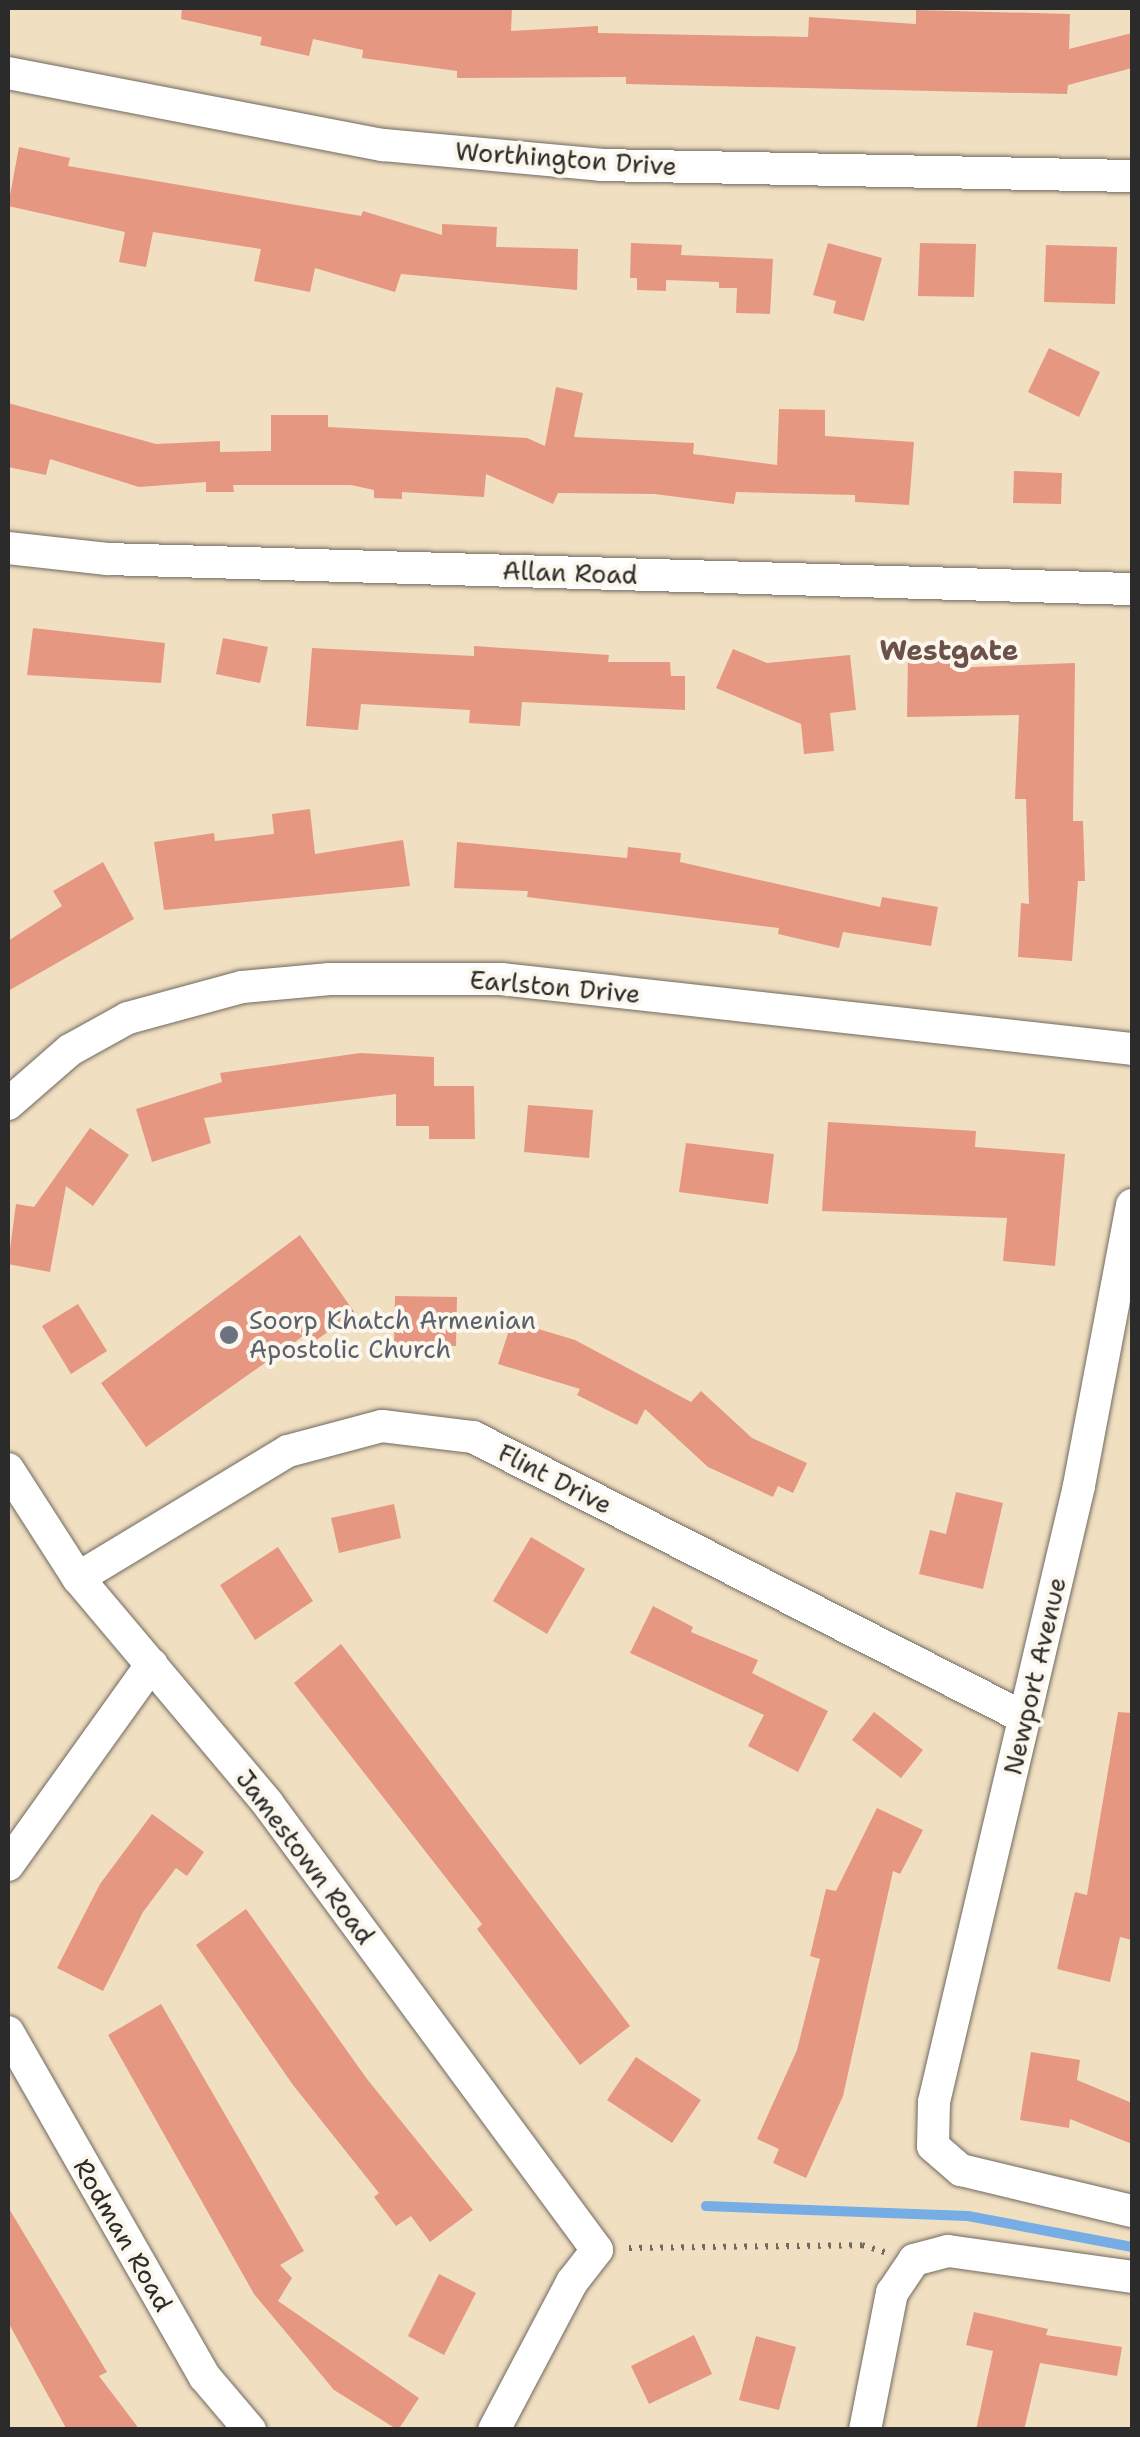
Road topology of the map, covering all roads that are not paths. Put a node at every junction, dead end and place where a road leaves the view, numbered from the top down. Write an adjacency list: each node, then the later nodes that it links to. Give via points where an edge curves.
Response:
1 (8, 72): 2 (street, Worthington Drive, via 423,149 601,165)
2 (1132, 176)
3 (8, 548): 4 (street, Allan Road, via 107,559)
4 (1132, 589)
5 (1132, 1049): 6 (street, Earlston Drive, via 500,979 330,980 242,987 128,1018 70,1050)
6 (8, 1104)
7 (1132, 1205): 11 (street, Newport Avenue, via 1079,1486)
8 (8, 1469): 9 (street, Jamestown Road)
9 (78, 1578): 10 (street, Jamestown Road); 11 (street, Flint Drive, via 288,1452 382,1426 473,1437)
10 (152, 1664): 12 (street); 17 (street, Jamestown Road, via 268,1804 597,2250 572,2282)
11 (1025, 1718): 14 (street, Newport Avenue, via 934,2102 933,2146 961,2170)
12 (8, 1866)
13 (8, 2032): 16 (street, Rodman Road, via 205,2377)
14 (1132, 2211)
15 (1132, 2277): 18 (street, via 964,2252 914,2260 892,2293)
16 (250, 2430)
17 (494, 2430)
18 (865, 2430)

